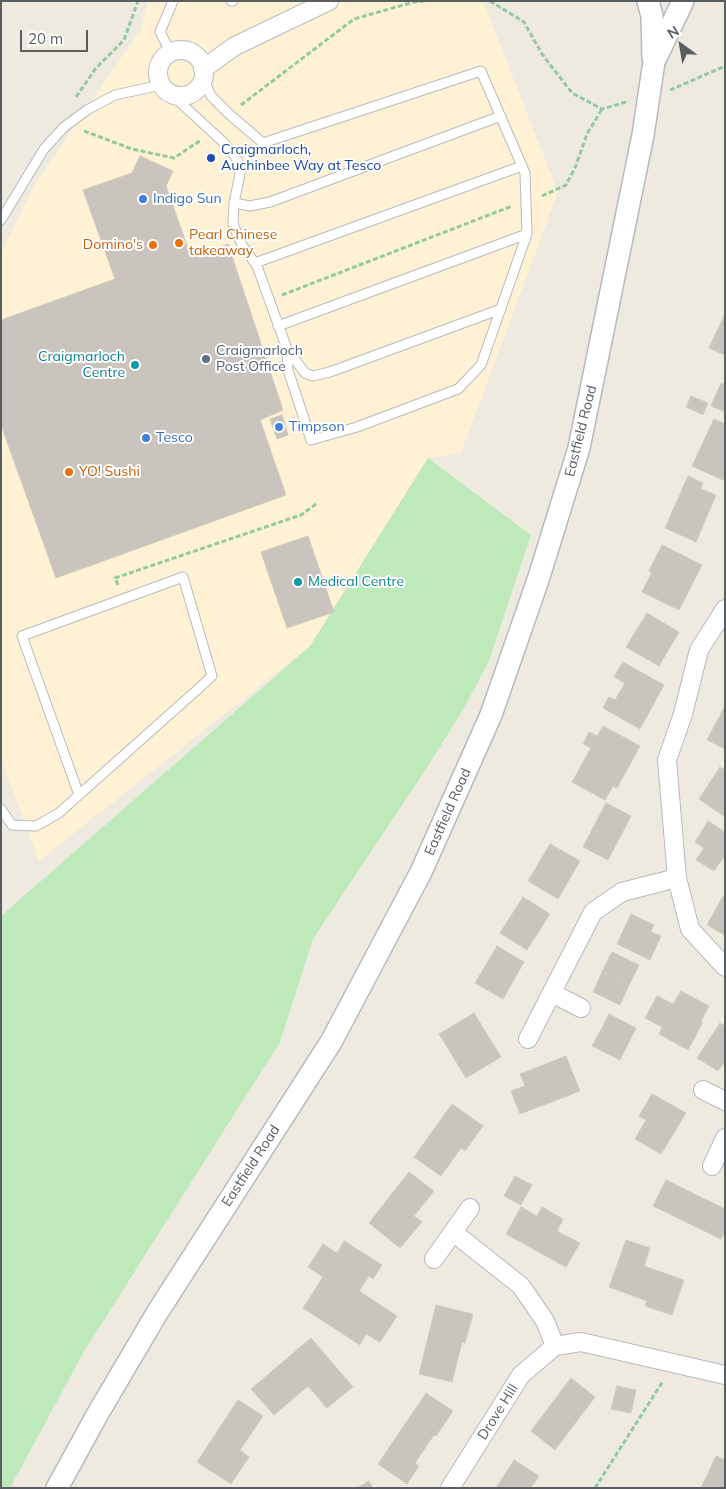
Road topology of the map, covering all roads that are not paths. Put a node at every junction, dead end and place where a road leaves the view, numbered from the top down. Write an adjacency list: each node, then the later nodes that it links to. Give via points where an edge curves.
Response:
1 (173, 1): 5 (lane, via 160,32)
2 (329, 1): 7 (street, via 235,46)
3 (648, 1): 6 (street, Eastfield Road, via 652,16)
4 (683, 1): 6 (street, Eastfield Road)
5 (171, 53): 7 (street, via 189,52 196,56); 8 (street, via 162,61 158,71)
6 (654, 62): 35 (street, Eastfield Road, bridge, via 643,135 579,448 491,715 421,872 331,1042 157,1313)
7 (204, 73): 8 (street, via 196,90 188,95 178,96); 9 (lane, via 211,96 263,143 481,71)
8 (166, 90): 11 (lane, via 235,156 241,170); 12 (lane, via 115,95 64,127 44,149)
9 (501, 116): 10 (lane); 11 (lane, via 270,202 250,206)
10 (522, 166): 13 (lane, via 525,172); 14 (lane)
11 (234, 202): 14 (lane, via 233,224)
12 (1, 220)
13 (527, 234): 15 (lane); 16 (lane)
14 (255, 263): 16 (lane)
15 (501, 309): 17 (lane, via 313,376 305,373); 17 (lane, via 481,365 458,389 357,427 311,440 288,370)
16 (278, 326): 17 (lane)
17 (287, 349)
18 (725, 609): 21 (street, via 699,650 684,714 667,760)
19 (79, 795): 19 (lane, via 22,636 183,577 212,676); 20 (lane, via 59,813 36,826 12,825)
20 (1, 809)
21 (677, 878): 22 (street, via 690,930); 23 (street, via 622,892 594,912)
22 (725, 967)
23 (552, 992): 24 (street); 25 (street)
24 (581, 1008)
25 (528, 1039)
26 (703, 1090): 27 (street)
27 (725, 1101)
28 (725, 1138): 29 (street)
29 (712, 1166)
30 (470, 1208): 31 (street)
31 (453, 1232): 32 (street); 33 (street, via 521,1286 545,1321)
32 (434, 1259)
33 (555, 1346): 34 (street, via 581,1342); 36 (street, Drove Hill, via 521,1375)
34 (725, 1375)
35 (58, 1488)
36 (450, 1488)

